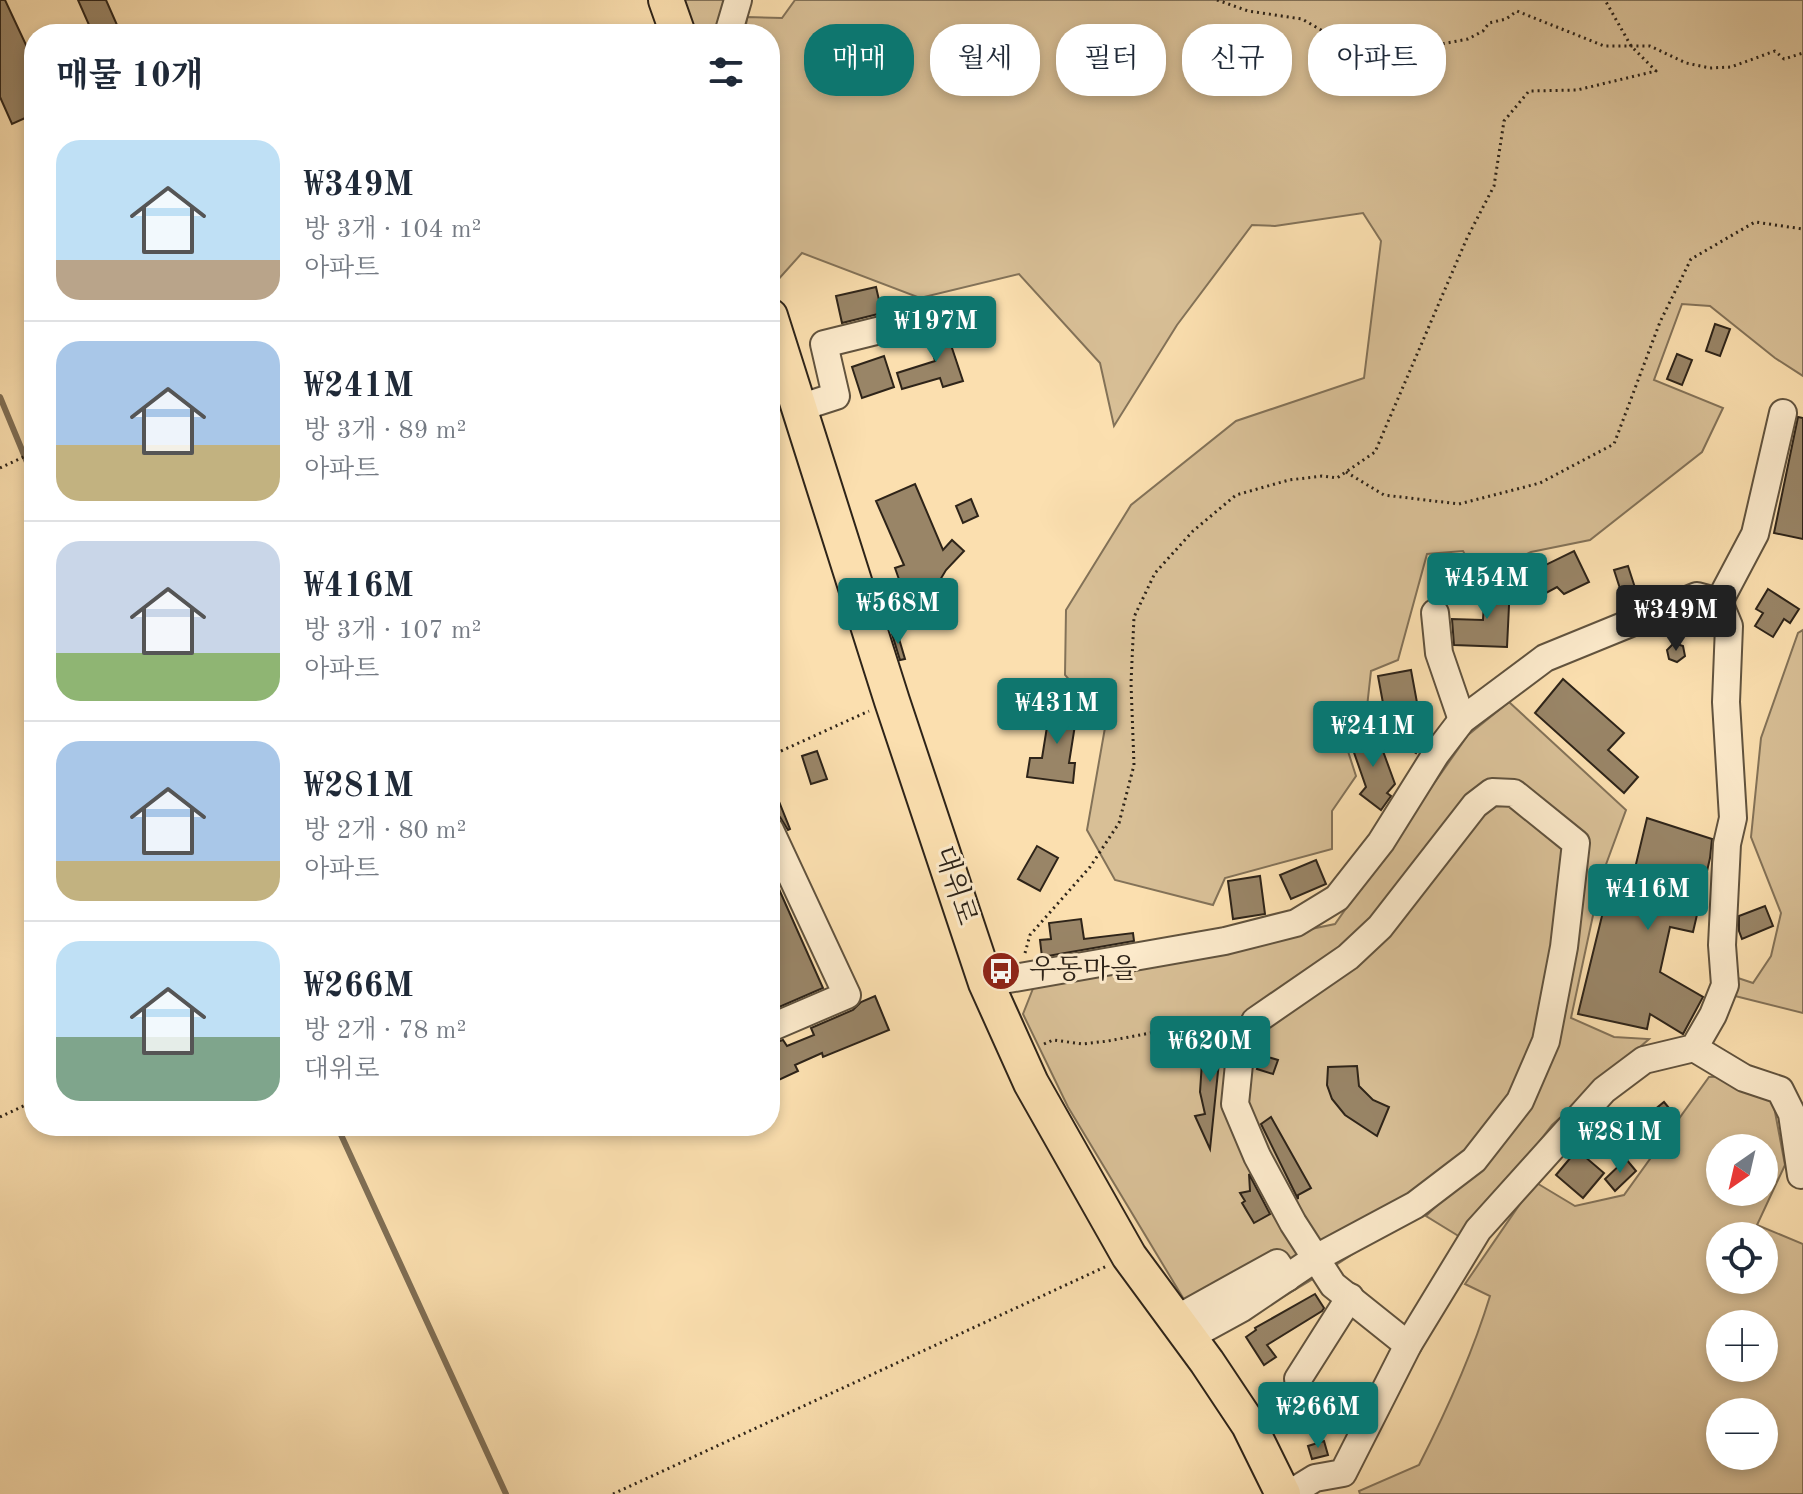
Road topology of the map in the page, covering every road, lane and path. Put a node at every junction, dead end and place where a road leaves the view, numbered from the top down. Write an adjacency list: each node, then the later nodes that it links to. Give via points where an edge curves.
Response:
1 (666, 0): 5 (main road)
2 (738, 0): 6 (street)
3 (1217, 0): 7 (path, via 1302,19 1328,34 1415,49 1468,39 1517,11 1604,46)
4 (1605, 0): 7 (path)
5 (674, 24)
6 (731, 24)
7 (1631, 46): 8 (path, via 1650,46 1710,68 1731,67 1775,51 1784,59); 16 (path, via 1656,71 1577,90 1529,91 1504,121 1494,186 1375,452)
8 (1803, 53)
9 (1803, 229): 16 (path, via 1755,222 1691,259 1660,322 1614,444 1553,477 1459,504 1384,495)
10 (913, 322): 12 (street, via 824,344 836,396)
11 (780, 348): 12 (main road, 대위로)
12 (799, 408): 19 (main road, 대위로)
13 (1783, 413): 17 (street, via 1755,534)
14 (24, 457): 15 (path)
15 (0, 468)
16 (1346, 472): 23 (path, via 1337,478 1289,480 1236,495 1155,573 1134,617 1134,765 1119,823)
17 (1719, 602): 20 (street, via 1697,596 1545,658); 26 (street, via 1729,626 1726,702 1733,818 1722,945 1725,985)
18 (1435, 613): 20 (street, via 1439,653)
19 (892, 701): 21 (path); 23 (main road, 대위로)
20 (1462, 720): 23 (street, via 1337,898 1296,923 1225,941)
21 (780, 751)
22 (780, 851): 25 (street, via 847,995)
23 (1002, 979): 27 (main road, 대위로)
24 (1255, 1021): 27 (path, via 1186,1024 1083,1044 1053,1040); 32 (street, via 1239,1064 1235,1104 1257,1156); 32 (street, via 1348,957 1380,927 1475,805 1492,792 1514,793 1576,843 1546,1041 1520,1101 1474,1160 1415,1205)
25 (780, 1024)
26 (1694, 1048): 30 (street, via 1744,1078 1780,1090 1792,1114); 35 (street, via 1644,1060 1573,1122 1478,1230)
27 (1019, 1055): 31 (main road, 대위로)
28 (24, 1106): 29 (path)
29 (0, 1117)
30 (1801, 1175)
31 (1129, 1256): 34 (main road, 대위로); 37 (path)
32 (1316, 1258): 33 (street, via 1333,1285); 34 (street, via 1287,1278 1277,1263)
33 (1350, 1297): 35 (street); 36 (street)
34 (1182, 1328): 38 (main road, 대위로, via 1249,1425)
35 (1408, 1345): 38 (street, via 1343,1473 1315,1478)
36 (1298, 1379)
37 (613, 1494)
38 (1286, 1494)

